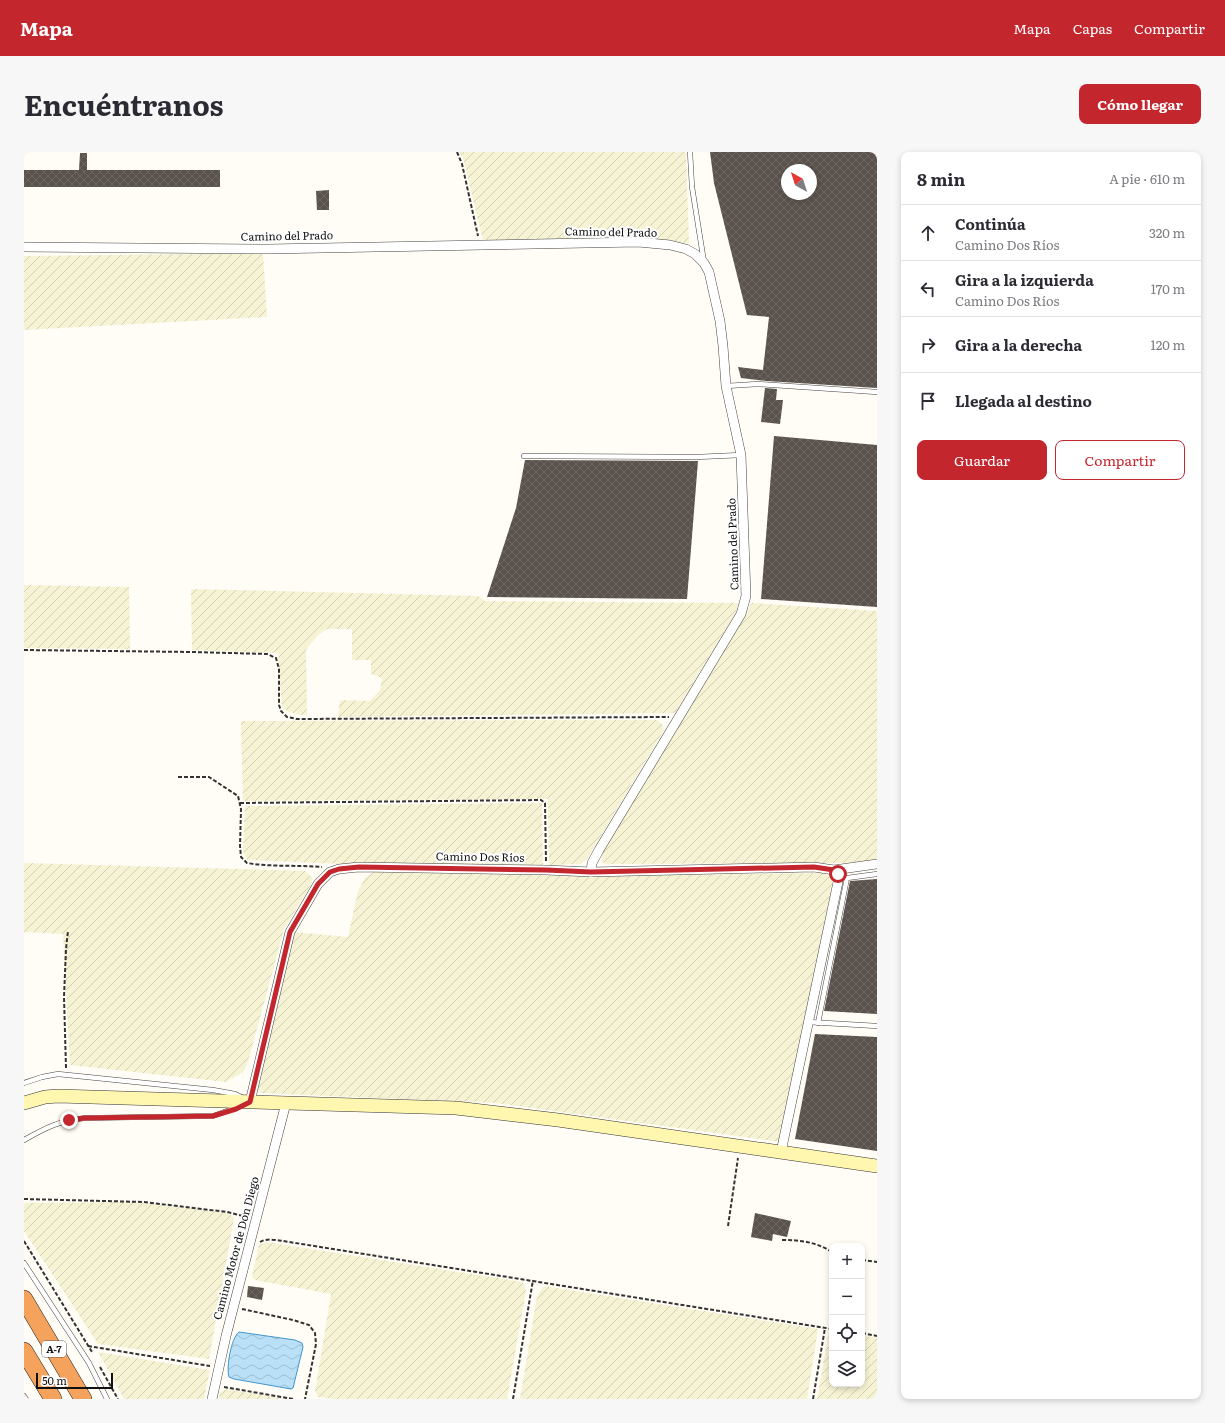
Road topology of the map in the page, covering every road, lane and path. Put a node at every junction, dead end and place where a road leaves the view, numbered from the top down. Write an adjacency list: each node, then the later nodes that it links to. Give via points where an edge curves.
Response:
1 (457, 152): 3 (path)
2 (690, 152): 5 (lane, via 692,187)
3 (480, 245): 4 (street, Camino del Prado, via 269,249); 5 (street, Camino del Prado, via 652,243 686,249)
4 (24, 247)
5 (704, 264): 6 (street, Camino del Prado, via 709,272 720,320)
6 (726, 386): 7 (lane, via 758,384); 8 (street, Camino del Prado)
7 (877, 392)
8 (741, 455): 9 (lane); 11 (street, Camino del Prado, via 746,596 741,614)
9 (524, 456)
10 (24, 650): 11 (path, via 267,654 276,658 279,669 281,711 287,717 297,719)
11 (679, 717): 18 (street, Camino del Prado, via 599,850 592,863)
12 (178, 777): 13 (path, via 209,776 238,796)
13 (240, 803): 15 (path, via 241,856 247,863); 16 (path, via 541,800 545,803)
14 (877, 864): 17 (street, Camino Dos Ríos)
15 (339, 869): 16 (street, Camino Dos Ríos, via 359,867); 26 (street, Camino Dos Ríos, via 330,872 318,884 290,932)
16 (546, 870): 18 (street, Camino Dos Ríos)
17 (834, 870): 18 (street, Camino Dos Ríos, via 814,867); 21 (street, via 838,874 838,882)
18 (591, 872)
19 (877, 874): 22 (lane, via 848,878)
20 (68, 931): 24 (path, via 64,997 67,1057)
21 (808, 1022): 22 (lane); 31 (street)
22 (818, 1023): 23 (lane)
23 (877, 1026)
24 (65, 1075): 25 (lane, via 42,1077); 26 (lane, via 213,1090 235,1094)
25 (24, 1083)
26 (250, 1102): 27 (main road, via 58,1096); 28 (main road); 29 (lane, via 213,1116 69,1120 50,1126)
27 (24, 1103)
28 (286, 1103): 30 (main road, via 456,1108 558,1120); 34 (street, Camino Motor de Don Diego)
29 (24, 1140)
30 (739, 1147): 31 (main road); 35 (path)
31 (782, 1152): 32 (main road)
32 (877, 1166)
33 (24, 1199): 34 (path, via 144,1202 228,1212)
34 (256, 1219): 54 (street, Camino Motor de Don Diego)
35 (728, 1226)
36 (782, 1240): 39 (path, via 807,1241)
37 (24, 1241): 50 (path)
38 (256, 1245): 43 (path, via 262,1240 283,1241)
39 (829, 1251)
40 (865, 1260): 41 (path)
41 (877, 1262)
42 (24, 1263): 60 (lane, via 89,1363)
43 (533, 1280): 46 (path); 65 (path)
44 (24, 1299): 59 (highway, A-7)
45 (243, 1303): 64 (path, via 239,1309 309,1325 315,1333 316,1344)
46 (825, 1328): 47 (path); 66 (path)
47 (829, 1329)
48 (865, 1334): 49 (path)
49 (877, 1336)
50 (88, 1346): 52 (path); 54 (path)
51 (24, 1351): 58 (highway, A-7)
52 (94, 1355)
53 (97, 1361): 61 (path)
54 (219, 1368): 62 (street, Camino Motor de Don Diego)
55 (220, 1388): 63 (path)
56 (24, 1396): 57 (lane)
57 (26, 1399)
58 (53, 1399)
59 (83, 1399)
60 (107, 1399)
61 (118, 1399)
62 (212, 1399)
63 (293, 1399)
64 (305, 1399)
65 (513, 1399)
66 (813, 1399)

